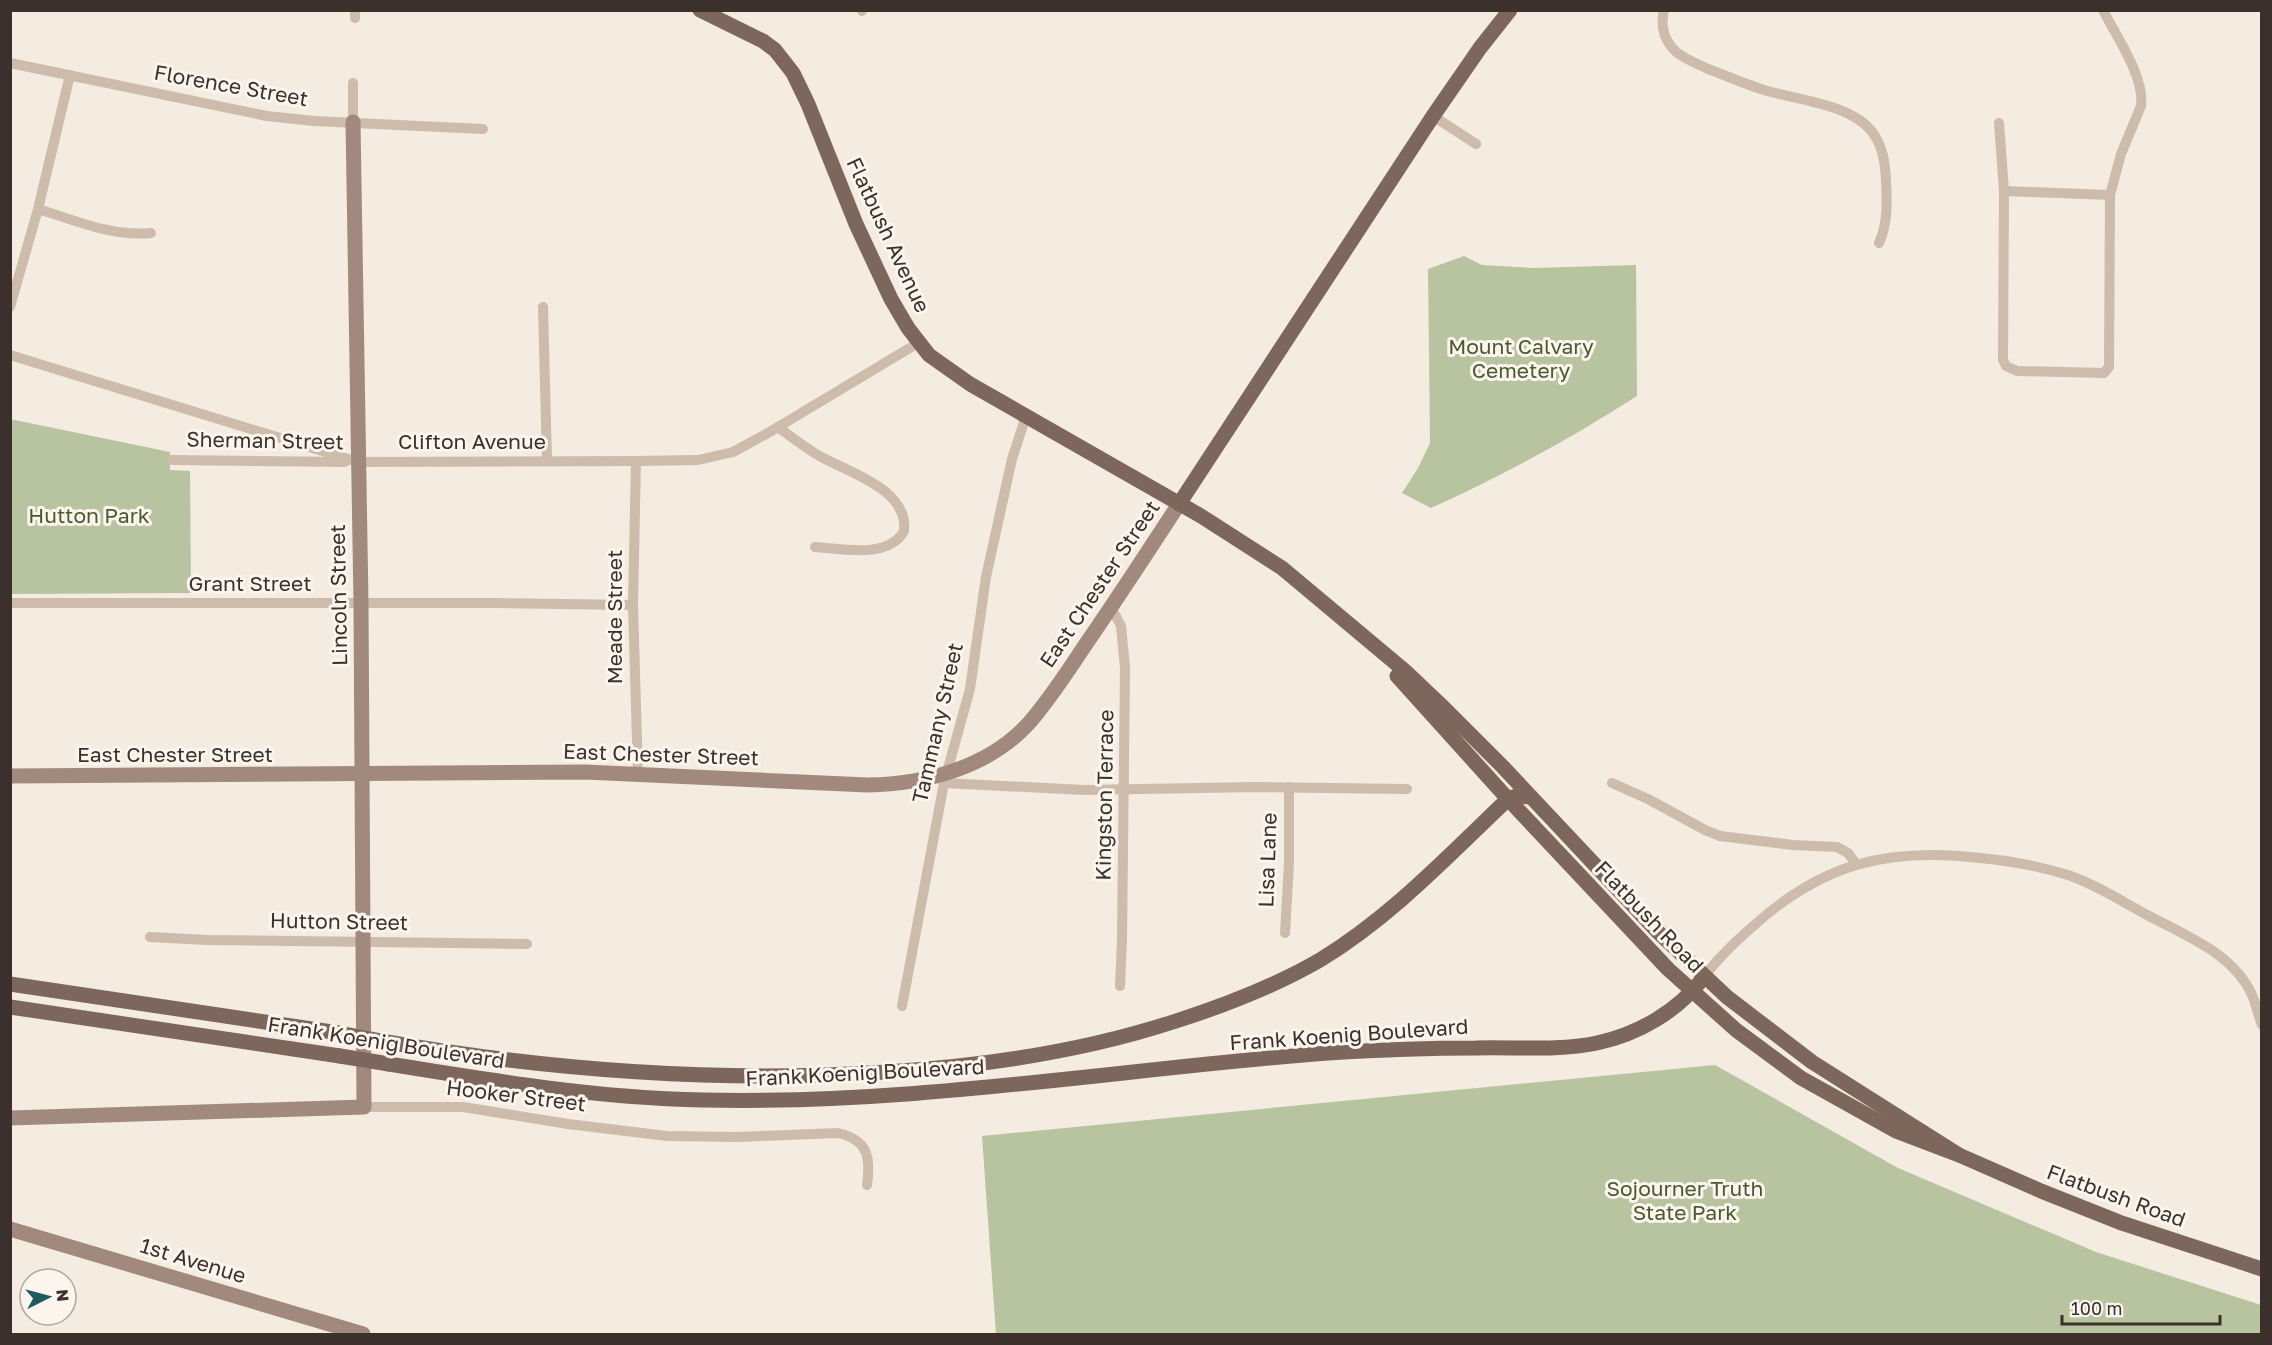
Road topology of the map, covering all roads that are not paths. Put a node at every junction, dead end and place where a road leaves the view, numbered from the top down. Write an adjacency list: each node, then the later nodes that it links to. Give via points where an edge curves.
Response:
1 (700, 10): 20 (main road, Flatbush Avenue, via 763,41 793,73 875,265)
2 (1510, 10): 8 (main road)
3 (1664, 10): 17 (street, via 1664,35 1674,51 1696,64 1765,90 1844,111 1872,131 1881,146 1887,195 1884,232)
4 (2103, 10): 14 (street, via 2142,91 2141,106 2121,154)
5 (10, 63): 6 (street, Florence Street)
6 (70, 75): 9 (street, Florence Street, via 267,116); 15 (street)
7 (353, 83): 9 (street, Lincoln Street)
8 (1433, 116): 12 (street); 28 (main road)
9 (353, 122): 11 (street, Florence Street); 27 (street, Lincoln Street)
10 (1999, 123): 13 (street)
11 (483, 129)
12 (1476, 144)
13 (2004, 191): 14 (street); 14 (street, via 2003,360 2012,370 2026,372 2104,373 2109,367)
14 (2110, 195)
15 (38, 209): 16 (street, via 113,232); 18 (street)
16 (151, 233)
17 (1879, 243)
18 (10, 307)
19 (543, 307): 25 (street)
20 (918, 343): 22 (main road, Flatbush Avenue, via 956,375); 23 (street, Clifton Avenue)
21 (10, 355): 27 (street, Clifton Avenue)
22 (1026, 416): 28 (main road, Flatbush Avenue); 39 (street, Tammany Street, via 1012,459 986,577 970,689)
23 (778, 427): 26 (street, Clifton Avenue, via 733,452 713,458); 29 (street, via 816,454 873,483 892,497 904,514 904,531 893,544 865,549)
24 (172, 460): 27 (street, Sherman Street)
25 (546, 461): 26 (street, Clifton Avenue); 27 (street, Clifton Avenue)
26 (636, 461): 33 (street, Meade Street)
27 (358, 462): 32 (street, Lincoln Street)
28 (1179, 504): 30 (main road, Flatbush Avenue); 34 (street, East Chester Street)
29 (815, 547)
30 (1263, 555): 35 (main road, Flatbush Road)
31 (10, 603): 32 (street, Grant Street)
32 (361, 603): 33 (street, Grant Street); 37 (street, Lincoln Street)
33 (633, 605): 36 (street, Meade Street)
34 (1111, 607): 39 (street, East Chester Street, via 1027,725 990,754); 43 (street, Kingston Terrace, via 1121,626 1125,647)
35 (1363, 638): 44 (main road, Flatbush Road, via 1424,689); 45 (main road, Flatbush Road)
36 (638, 774): 37 (street, East Chester Street); 39 (street, East Chester Street, via 867,785)
37 (362, 775): 38 (street, East Chester Street); 49 (street, Lincoln Street)
38 (10, 776)
39 (945, 778): 43 (street, East Chester Street, via 1057,789); 55 (street, Tammany Street)
40 (1612, 783): 46 (street, via 1720,836 1837,847)
41 (1289, 787): 42 (street, East Chester Street); 43 (street, East Chester Street); 47 (street, Lisa Lane)
42 (1407, 789)
43 (1125, 790): 53 (street, Kingston Terrace)
44 (1532, 797): 45 (main road); 51 (main road, Flatbush Road)
45 (1508, 799): 52 (main road, Frank Koenig Boulevard, bridge, via 1389,911 1319,960 1269,986 1136,1034 1024,1058 958,1067 822,1076 661,1075 461,1053); 54 (main road, Flatbush Road)
46 (1856, 864): 51 (street, via 1787,898 1741,937); 57 (street, via 1906,854 1946,854 2028,863 2071,876 2224,960 2244,982)
47 (1285, 933)
48 (150, 937): 49 (street, Hutton Street)
49 (364, 942): 50 (street, Hutton Street); 58 (street, Lincoln Street)
50 (527, 944)
51 (1704, 977): 54 (main road, Frank Koenig Boulevard); 60 (main road, Flatbush Road, via 1791,1047)
52 (10, 984)
53 (1120, 986)
54 (1692, 993): 56 (main road, Frank Koenig Boulevard, bridge, via 1670,1011 1634,1030 1582,1045 1326,1053 950,1091 738,1101 660,1098 507,1083); 60 (main road, Flatbush Road, via 1756,1047 1823,1092 1896,1131)
55 (902, 1006)
56 (10, 1007)
57 (2262, 1025)
58 (364, 1107): 59 (street, Hooker Street); 61 (street, Hooker Street, via 463,1107 568,1125 667,1136 838,1133 861,1143 867,1154)
59 (10, 1118)
60 (1959, 1155): 63 (main road, Flatbush Road, via 2094,1213)
61 (867, 1185)
62 (10, 1229): 64 (street, 1st Avenue)
63 (2262, 1269)
64 (363, 1335)

